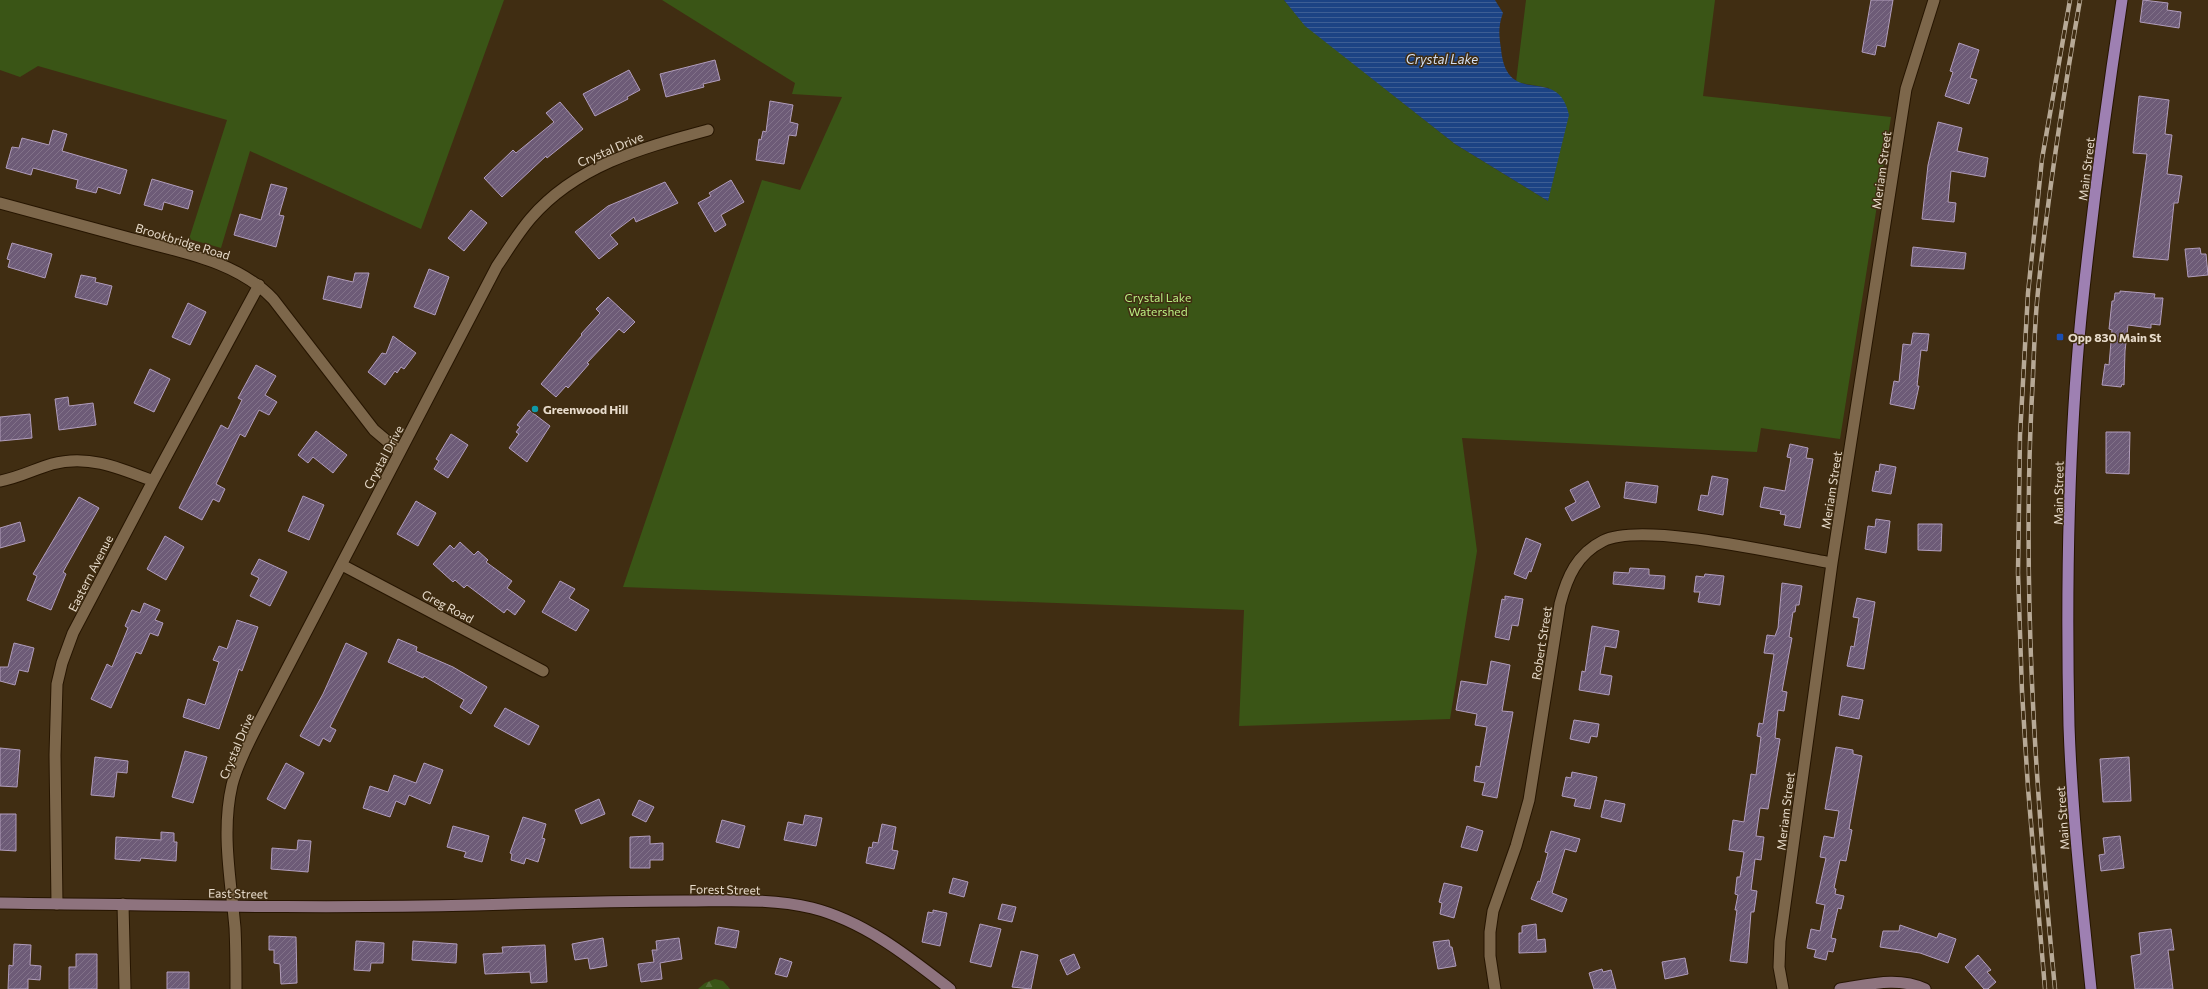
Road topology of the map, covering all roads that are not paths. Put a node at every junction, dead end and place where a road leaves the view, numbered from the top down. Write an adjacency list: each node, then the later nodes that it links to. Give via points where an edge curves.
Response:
1 (1934, 0): 9 (street, Meriam Street, via 1906,89)
2 (2122, 0): 24 (main road, Main Street, via 2097,178 2082,315 2071,475 2069,726 2079,877)
3 (708, 130): 6 (street, Crystal Drive, via 644,147 600,165 563,188 536,213 514,240 498,266)
4 (0, 203): 5 (street, Brookbridge Road, via 209,260)
5 (259, 285): 6 (street, Brookbridge Road, via 285,313 374,430); 8 (street, Eastern Avenue)
6 (400, 452): 10 (street, Crystal Drive)
7 (0, 481): 8 (street, via 52,464 80,460 106,463)
8 (153, 481): 13 (street, Eastern Avenue, via 73,633 60,670 56,698 55,756)
9 (1832, 563): 20 (street, Robert Street, via 1675,537 1635,534 1605,540 1589,550 1575,565 1565,585 1560,604 1530,800 1493,911 1489,944); 21 (street, Meriam Street, via 1780,941 1779,967)
10 (342, 565): 11 (street, Greg Road); 16 (street, Crystal Drive, via 256,728 235,776 228,815)
11 (542, 670)
12 (0, 903): 13 (main road, East Street)
13 (57, 904): 14 (main road, East Street)
14 (123, 904): 16 (main road, East Street); 17 (street)
15 (476, 905): 16 (main road, East Street); 19 (main road, Forest Street, via 725,900 809,907 870,932)
16 (231, 906): 18 (street, Crystal Drive, via 235,927)
17 (125, 989)
18 (236, 989)
19 (950, 989)
20 (1495, 989)
21 (1783, 989)
22 (1840, 989): 23 (main road, via 1891,982 1911,983)
23 (1925, 989)
24 (2091, 989)

